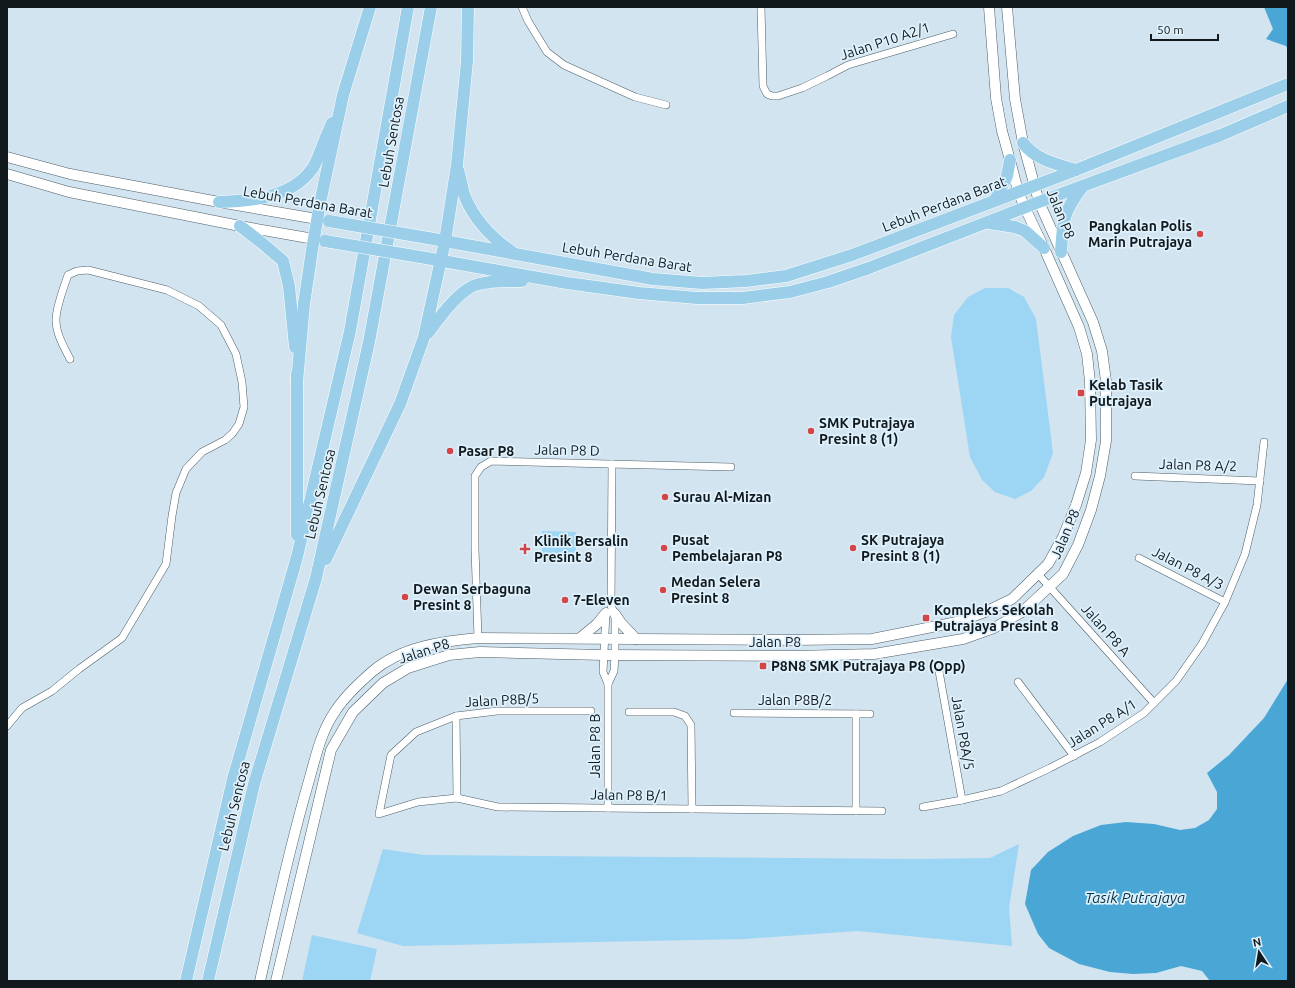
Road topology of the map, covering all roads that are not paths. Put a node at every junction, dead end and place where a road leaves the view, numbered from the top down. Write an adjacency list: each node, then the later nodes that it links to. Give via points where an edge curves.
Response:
1 (370, 7): 11 (main road)
2 (408, 7): 45 (main road, Lebuh Sentosa, via 350,331)
3 (431, 7): 48 (main road, Lebuh Sentosa, via 369,342)
4 (468, 7): 17 (main road)
5 (522, 7): 12 (street, via 547,52 564,65 635,97)
6 (761, 7): 9 (street, Jalan P10 A2/1, via 763,86 767,94 772,96 802,88 848,65)
7 (989, 7): 16 (street, Jalan P8, via 996,98)
8 (1007, 7): 14 (street, Jalan P8, via 1015,99)
9 (953, 34)
10 (1288, 84): 18 (main road, Lebuh Perdana Barat)
11 (343, 95): 24 (main road, via 313,168 297,184 260,199); 27 (main road)
12 (666, 105)
13 (1288, 106): 21 (main road, via 1221,135)
14 (1024, 143): 18 (main road, via 1042,159); 20 (street, Jalan P8)
15 (7, 157): 24 (street, Lebuh Perdana Barat, via 70,174)
16 (1010, 160): 22 (street, Jalan P8); 23 (main road, via 1007,176)
17 (457, 164): 31 (main road); 34 (main road, via 465,197 481,224 494,240)
18 (1076, 170): 20 (main road, Lebuh Perdana Barat)
19 (7, 174): 29 (street, via 69,192)
20 (1035, 185): 22 (main road, Lebuh Perdana Barat); 25 (street, Jalan P8)
21 (1083, 186): 25 (main road); 33 (main road, via 1065,214)
22 (1018, 191): 23 (main road, Lebuh Perdana Barat); 26 (street, Jalan P8)
23 (995, 200): 34 (main road, Lebuh Perdana Barat, via 852,255 786,276 746,281 702,284 653,279)
24 (219, 202): 27 (street, Lebuh Perdana Barat)
25 (1039, 202): 26 (main road); 33 (street, Jalan P8)
26 (1025, 208): 28 (main road); 32 (street, Jalan P8)
27 (323, 220): 30 (main road); 31 (main road, Lebuh Perdana Barat, bridge)
28 (988, 223): 32 (main road, via 1015,226 1026,231); 36 (main road, via 869,268 790,292 743,298 697,298)
29 (240, 226): 30 (street); 39 (main road, via 283,261 289,286)
30 (319, 240): 35 (main road, bridge); 39 (main road, via 304,304)
31 (445, 242): 34 (main road, Lebuh Perdana Barat); 35 (main road)
32 (1044, 248): 47 (street, Jalan P8, via 1079,327 1087,354 1091,440 1086,473 1076,505 1048,564)
33 (1061, 252): 49 (street, Jalan P8, via 1093,322 1102,351 1106,380 1106,441 1091,510 1078,545 1063,574)
34 (514, 254)
35 (441, 261): 36 (main road); 37 (main road)
36 (567, 283): 37 (main road, via 499,280 477,284 462,293 442,313)
37 (424, 337): 48 (main road, via 400,404)
38 (70, 359): 68 (street, via 56,320 62,289 68,275 88,270 167,290 199,306 221,325 236,354 244,407 239,424 232,434 202,452 186,469 176,493 166,564 122,638 79,668 52,691 22,708)
39 (297, 382): 45 (main road)
40 (1264, 442): 44 (street, Jalan P8 A/1)
41 (612, 464): 42 (street, Jalan P8 D); 51 (street); 52 (street, Jalan P8 D, via 491,461 481,467 475,476)
42 (731, 467)
43 (1135, 476): 44 (street, Jalan P8 A/2)
44 (1260, 481): 50 (street, Jalan P8 A/1, via 1245,554)
45 (297, 557): 78 (main road, Lebuh Sentosa, via 233,779)
46 (1139, 558): 50 (street, Jalan P8 A/3)
47 (1038, 574): 49 (street, Jalan P8 A); 55 (street, Jalan P8, via 1012,599 985,612 957,622 872,639)
48 (316, 578): 79 (main road, Lebuh Sentosa, via 254,784)
49 (1049, 586): 57 (street, Jalan P8, via 1022,612 994,628 962,640 874,654); 61 (street, Jalan P8 A)
50 (1225, 602): 61 (street, Jalan P8 A/1, via 1202,644 1176,681)
51 (610, 611): 53 (street); 54 (street); 55 (street)
52 (478, 638): 53 (street, Jalan P8); 80 (street, Jalan P8, via 428,645 397,656 374,670 346,697 334,713 325,730 299,814)
53 (580, 638): 54 (street, Jalan P8)
54 (610, 639): 55 (street, Jalan P8); 56 (street, Jalan P8 B); 57 (street, Jalan P8 B)
55 (636, 639)
56 (604, 654): 57 (street, Jalan P8); 60 (street, Jalan P8 B, via 603,672); 81 (street, Jalan P8, via 480,652 449,655 408,668 383,683 353,712 331,750)
57 (614, 655): 60 (street, Jalan P8 B, via 614,671)
58 (939, 671): 71 (street, Jalan P8A/5)
59 (1018, 682): 69 (street)
60 (608, 684): 73 (street, Jalan P8 B)
61 (1154, 703): 69 (street, Jalan P8 A/1, via 1144,713)
62 (592, 711): 67 (street, Jalan P8B/5, via 497,711)
63 (629, 712): 74 (street, via 674,712 686,716 691,725)
64 (734, 713): 65 (street, Jalan P8B/2)
65 (856, 714): 66 (street, Jalan P8B/2); 75 (street)
66 (870, 714)
67 (456, 716): 70 (street); 77 (street, Jalan P8B/5, via 416,732 391,755)
68 (7, 726)
69 (1074, 756): 71 (street, Jalan P8 A/1, via 1001,791)
70 (457, 798): 73 (street, Jalan P8 B/1, via 498,807); 77 (street, Jalan P8 B/1, via 418,802)
71 (962, 800): 72 (street, Jalan P8 A/1)
72 (923, 807)
73 (608, 808): 74 (street, Jalan P8 B/1)
74 (692, 809): 75 (street, Jalan P8 B/1)
75 (856, 811): 76 (street, Jalan P8 B/1)
76 (882, 811)
77 (379, 814)
78 (186, 981)
79 (208, 981)
80 (260, 981)
81 (276, 981)

